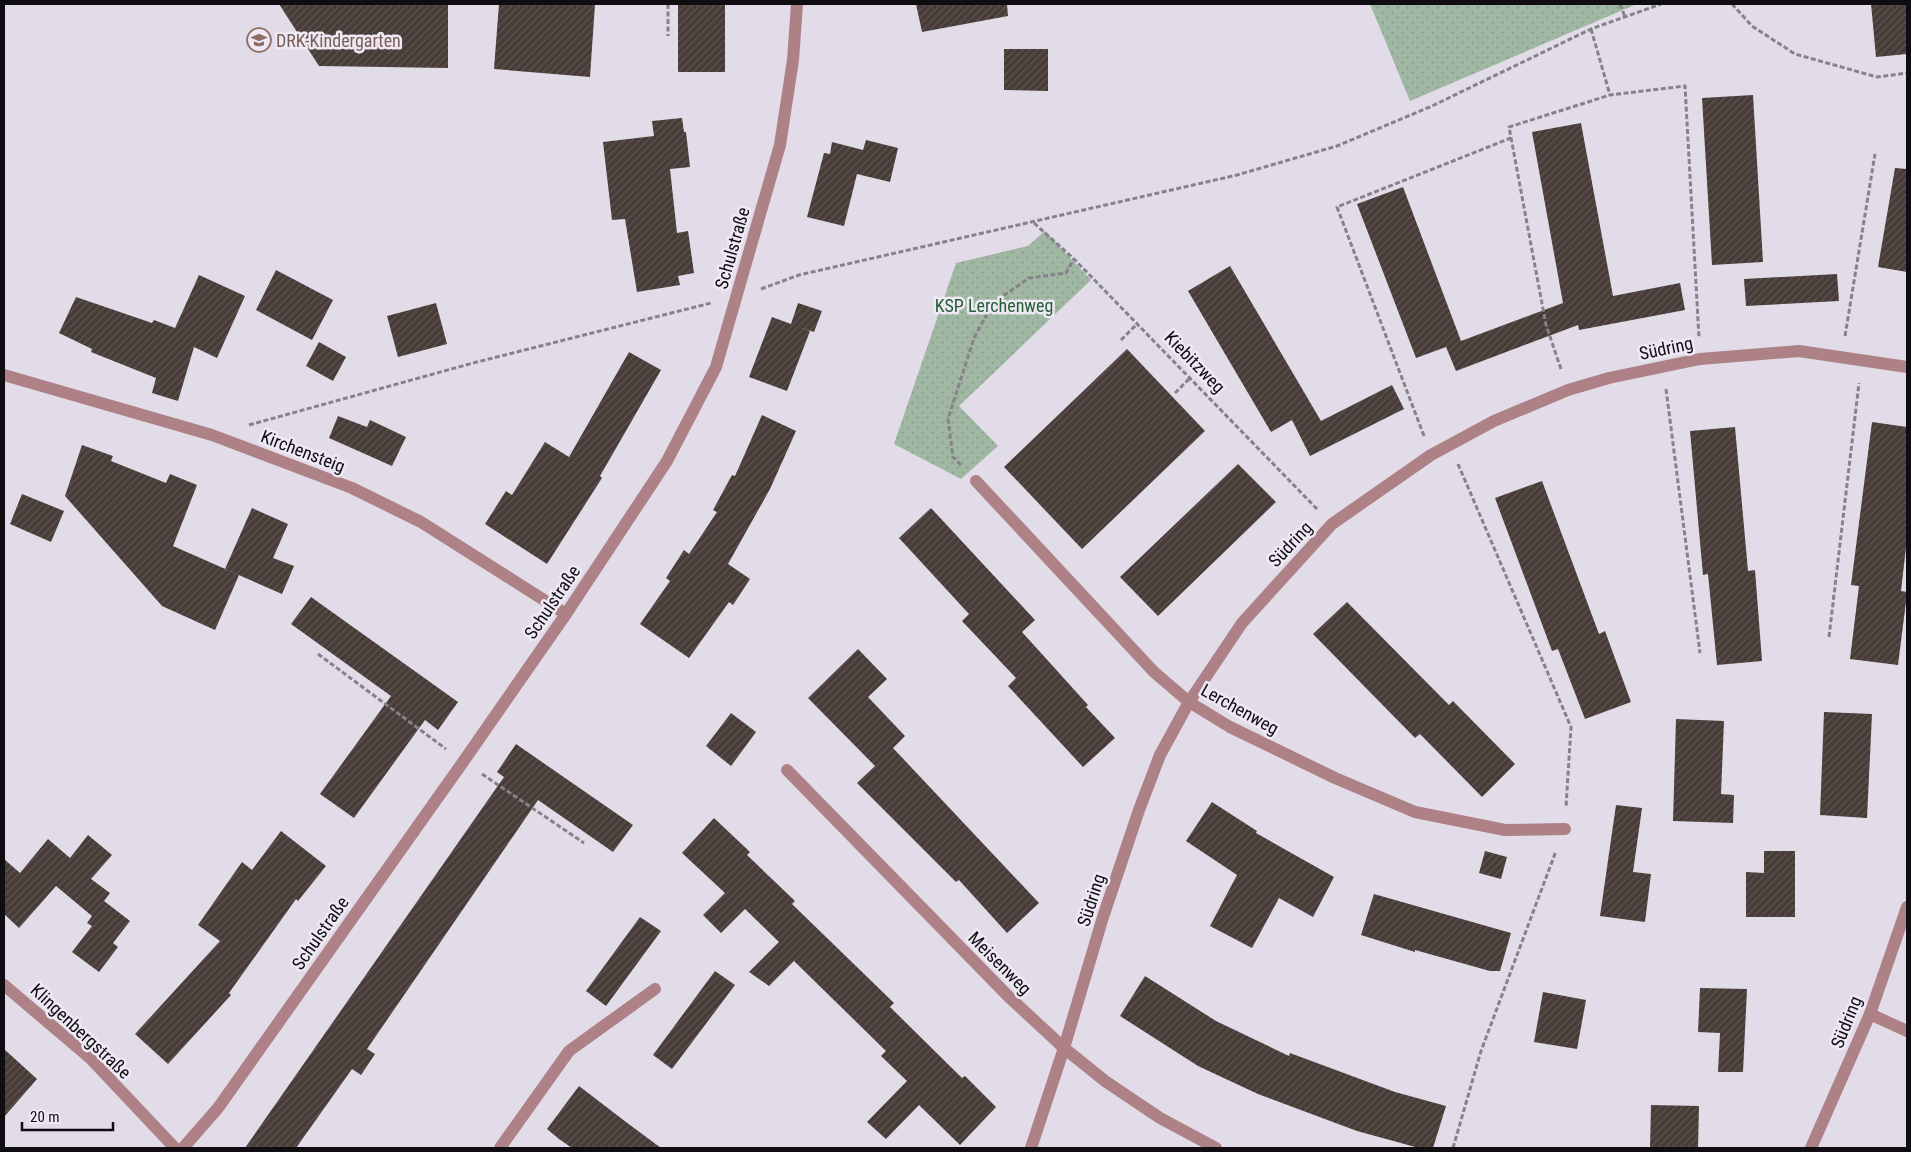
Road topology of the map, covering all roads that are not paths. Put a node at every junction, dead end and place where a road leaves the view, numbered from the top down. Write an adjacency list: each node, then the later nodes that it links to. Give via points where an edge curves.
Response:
1 (797, 4): 5 (street, Schulstraße, via 793,60 780,145 716,367 667,461)
2 (1907, 367): 6 (street, Südring, via 1799,351 1700,358 1568,390 1494,421 1431,456 1332,524 1242,623)
3 (4, 374): 5 (street, Kirchensteig, via 212,435 352,488 421,522)
4 (976, 481): 6 (street, Lerchenweg, via 1154,672)
5 (566, 614): 16 (street, Schulstraße, via 218,1108)
6 (1190, 702): 8 (street, Lerchenweg, via 1230,727 1335,778 1415,812 1505,830); 14 (street, Südring, via 1160,756 1139,810)
7 (787, 770): 14 (street, Meisenweg, via 1002,990)
8 (1564, 829)
9 (1907, 907): 12 (street, Südring)
10 (4, 985): 15 (street, Klingenbergstraße, via 90,1058)
11 (655, 989): 17 (street, via 569,1052)
12 (1870, 1014): 13 (street); 20 (street, Südring)
13 (1907, 1032)
14 (1064, 1048): 18 (street, Südring); 19 (street, Meisenweg, via 1105,1081 1160,1118)
15 (175, 1148)
16 (183, 1148)
17 (500, 1148)
18 (1031, 1148)
19 (1216, 1148)
20 (1811, 1148)

